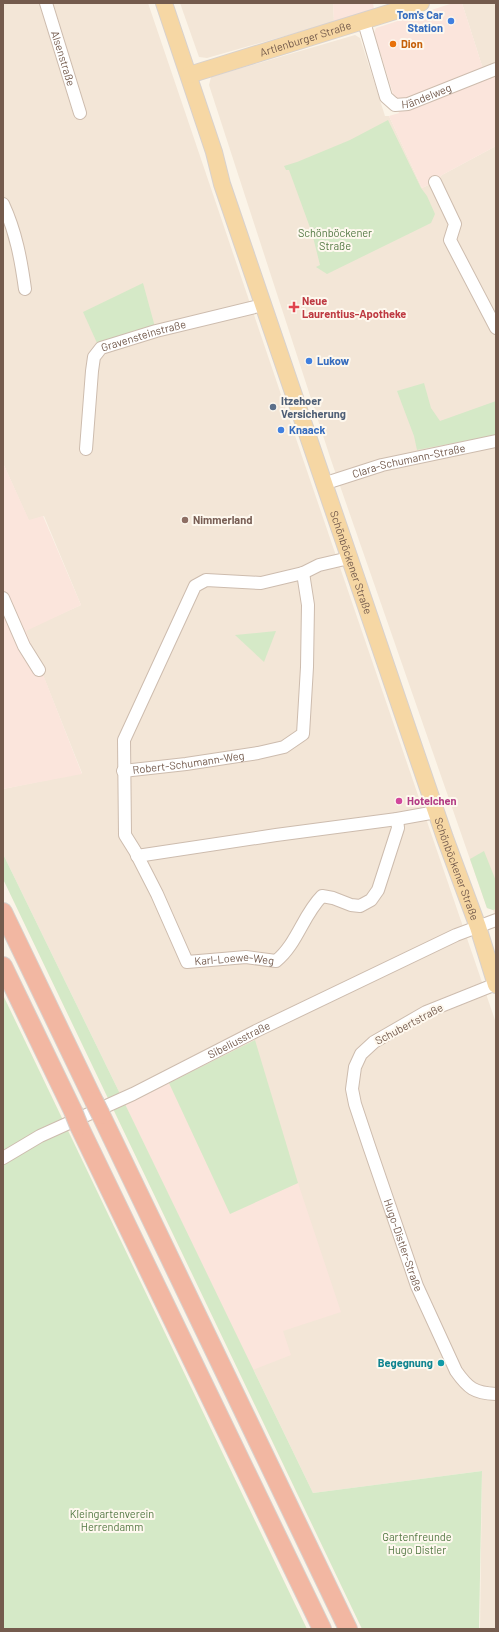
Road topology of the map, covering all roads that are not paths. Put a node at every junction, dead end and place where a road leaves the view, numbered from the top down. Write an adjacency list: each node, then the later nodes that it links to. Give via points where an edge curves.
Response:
1 (46, 3): 7 (street, Alsenstraße)
2 (164, 3): 6 (main road, Schönböckener Straße)
3 (421, 3): 4 (main road, Artlenburger Straße)
4 (364, 22): 5 (street, Händelweg, via 386,97 395,104 408,104); 6 (main road, Artlenburger Straße)
5 (496, 69)
6 (189, 75): 11 (main road, Schönböckener Straße)
7 (80, 113)
8 (435, 182): 12 (street, via 455,224 450,240)
9 (3, 204): 10 (street, via 20,254)
10 (25, 289)
11 (263, 305): 14 (street, Gravensteinstraße, via 156,331 101,348 94,357 92,370); 15 (main road, Schönböckener Straße)
12 (496, 328)
13 (496, 442): 15 (street, Clara-Schumann-Straße, via 382,465)
14 (86, 449)
15 (323, 484): 16 (main road, Schönböckener Straße)
16 (349, 558): 17 (street, Robert-Schumann-Weg, via 319,564); 21 (main road, Schönböckener Straße)
17 (303, 573): 20 (street, Robert-Schumann-Weg, via 261,582 206,580 195,586 124,740); 20 (street, Robert-Schumann-Weg, via 308,605 303,734 284,747 258,753)
18 (3, 598): 19 (street, via 24,646)
19 (39, 670)
20 (124, 771): 23 (street, Karl-Loewe-Weg, via 125,836)
21 (436, 812): 22 (street); 26 (main road, Schönböckener Straße)
22 (398, 819): 23 (street); 23 (street, Karl-Loewe-Weg, via 398,828 378,890 371,900 360,906 322,896 313,905 283,955 276,961 246,957 187,962)
23 (137, 856)
24 (3, 912): 33 (highway)
25 (496, 920): 26 (street, Sibeliusstraße)
26 (478, 927): 28 (main road, Schönböckener Straße); 30 (street, Sibeliusstraße, via 466,930 256,1031 133,1094 40,1136)
27 (3, 966): 32 (highway)
28 (496, 984): 29 (street, Schubertstraße, via 426,1012 374,1042 361,1054)
29 (355, 1067): 31 (street, Hugo-Distler-Straße, via 352,1089 355,1104 417,1286 456,1371 474,1391)
30 (3, 1158)
31 (496, 1394)
32 (322, 1629)
33 (348, 1629)

